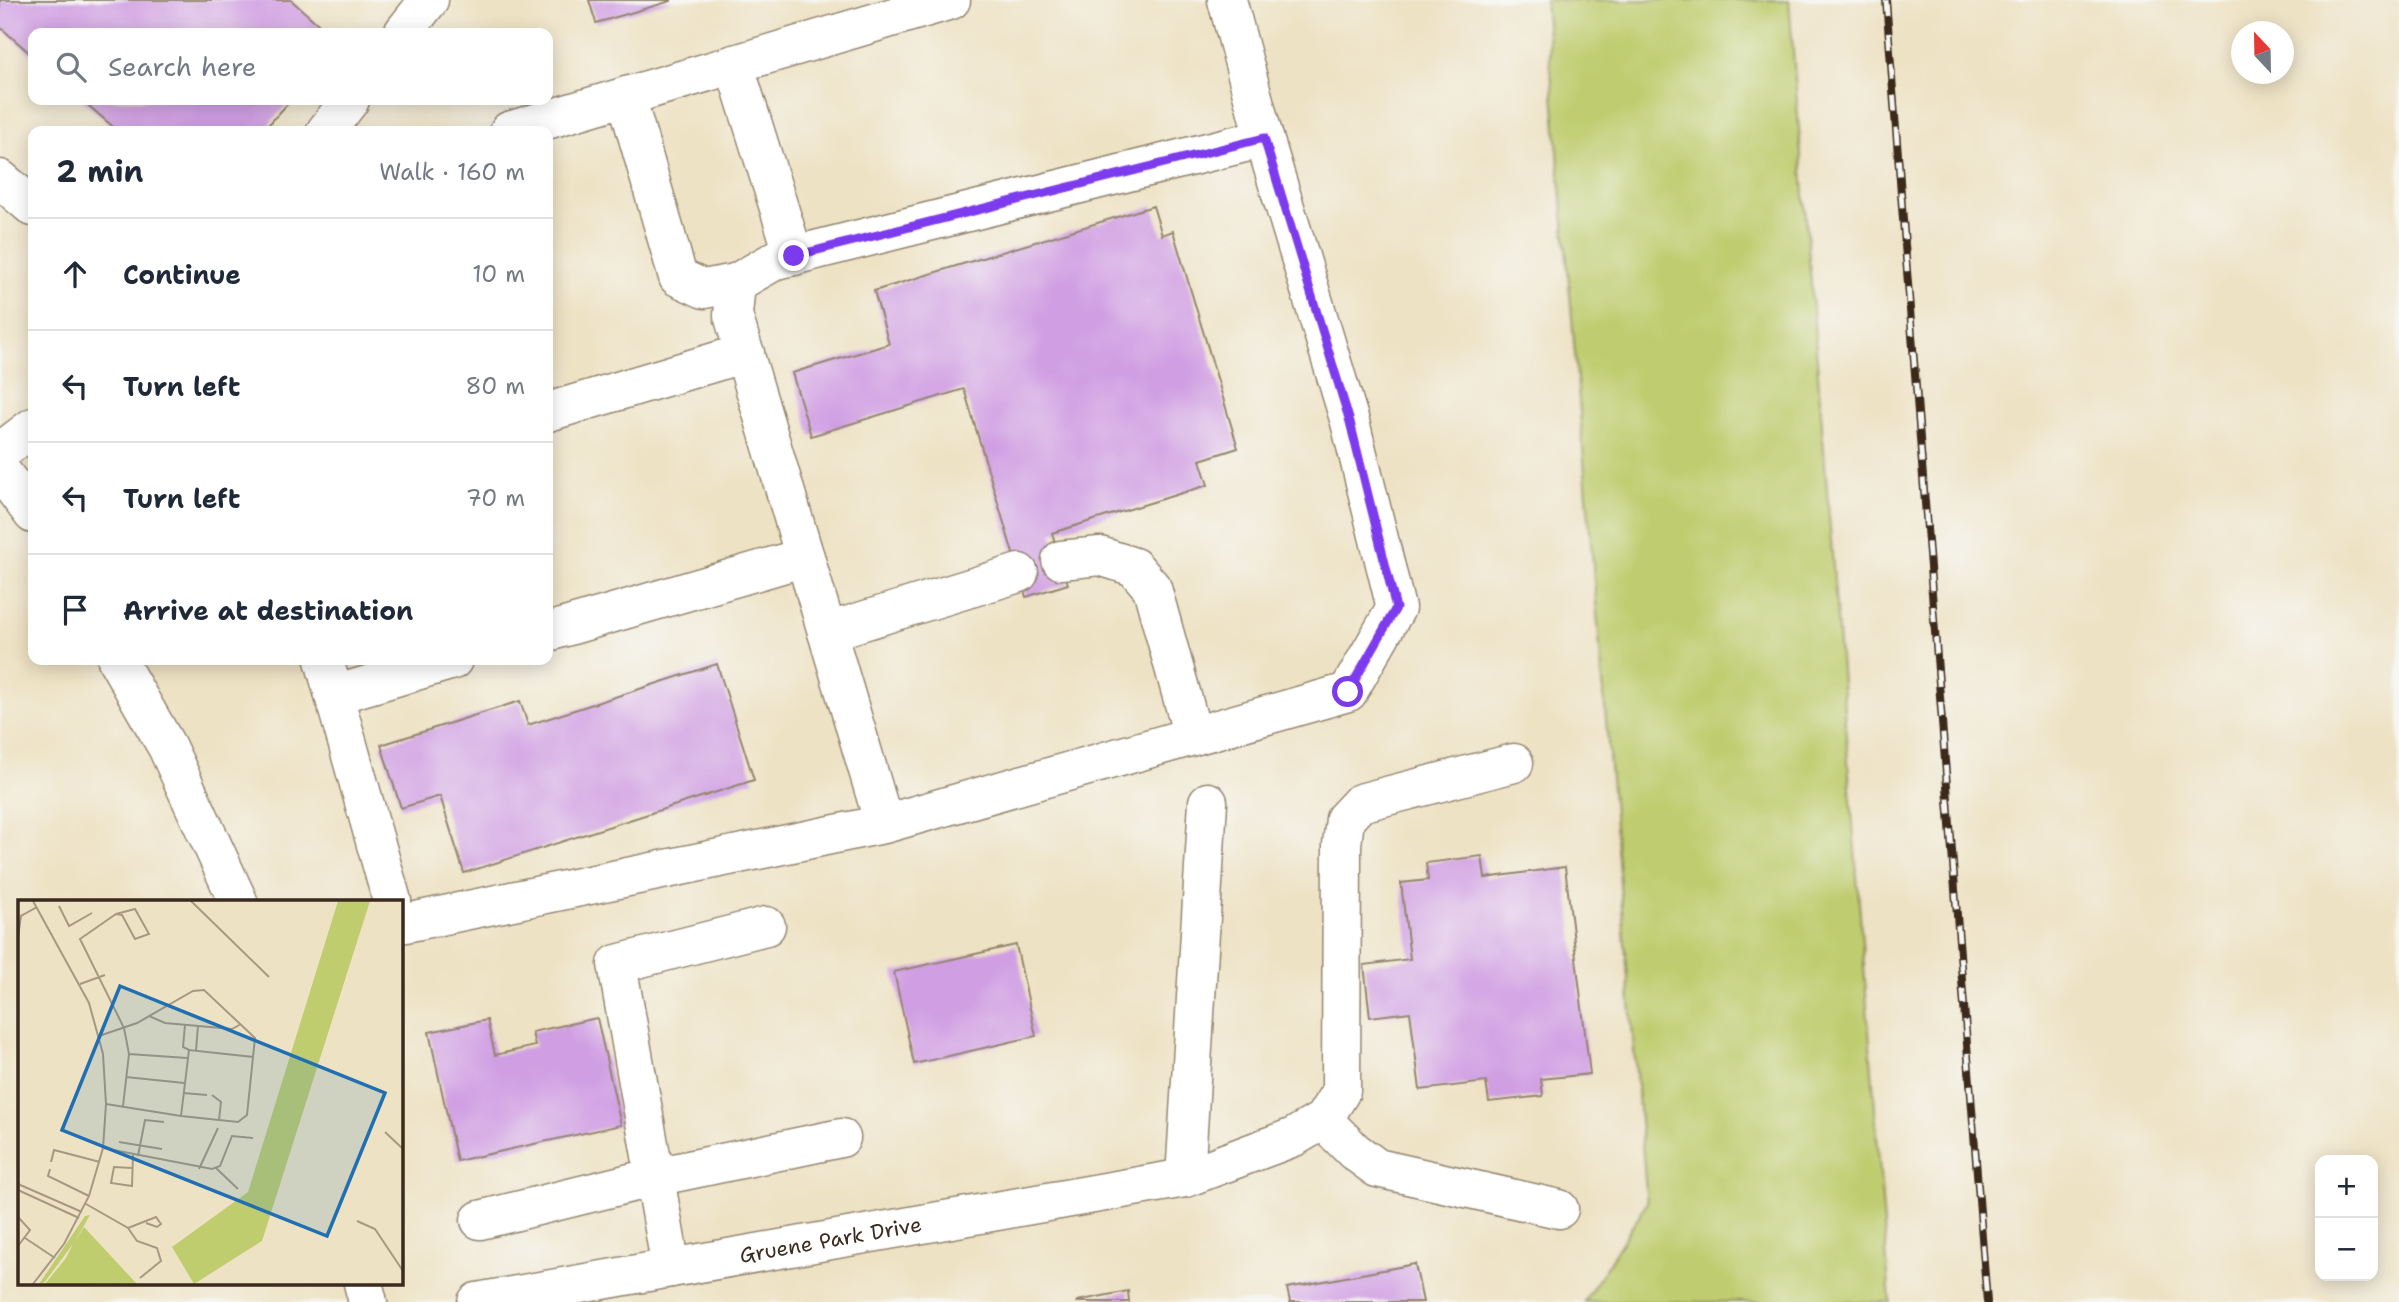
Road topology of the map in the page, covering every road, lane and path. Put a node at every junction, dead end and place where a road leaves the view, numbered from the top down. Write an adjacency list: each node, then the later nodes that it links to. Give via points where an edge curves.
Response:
1 (429, 0): 4 (street)
2 (951, 0): 5 (street)
3 (1227, 0): 10 (street)
4 (407, 28)
5 (734, 64): 6 (street); 13 (street)
6 (626, 96): 9 (street); 14 (street, via 678,277 704,289)
7 (347, 105): 8 (street)
8 (330, 126)
9 (526, 126)
10 (1264, 138): 13 (street); 29 (street, via 1350,422 1396,608 1348,692)
11 (0, 179): 12 (street)
12 (28, 203)
13 (794, 256): 14 (street, via 776,260)
14 (736, 284): 15 (street, via 733,316)
15 (745, 354): 16 (street); 21 (street)
16 (553, 411)
17 (28, 431): 18 (street)
18 (0, 452)
19 (0, 470): 20 (street)
20 (28, 507)
21 (805, 557): 24 (street); 25 (street)
22 (1061, 560): 29 (street, via 1100,556 1134,567 1152,588)
23 (1019, 573): 25 (street)
24 (553, 631)
25 (827, 632): 32 (street)
26 (120, 665): 33 (street, via 167,747)
27 (417, 665): 28 (street)
28 (329, 677): 34 (street)
29 (1193, 736): 32 (street)
30 (1514, 763): 37 (street, via 1360,803 1345,820 1341,1091)
31 (1208, 802): 40 (street)
32 (884, 824): 35 (street)
33 (238, 900)
34 (391, 900)
35 (402, 924)
36 (766, 926): 39 (street, via 617,964)
37 (1323, 1120): 40 (street, Gruene Park Drive, via 1294,1137); 41 (street, via 1377,1168)
38 (841, 1138): 39 (street)
39 (655, 1177): 42 (street); 43 (street)
40 (1185, 1178): 43 (street, Gruene Park Drive)
41 (1559, 1209)
42 (480, 1220)
43 (671, 1268): 45 (street, Gruene Park Drive)
44 (363, 1284): 46 (street)
45 (634, 1289): 47 (street, Gruene Park Drive)
46 (368, 1302)
47 (477, 1302)

